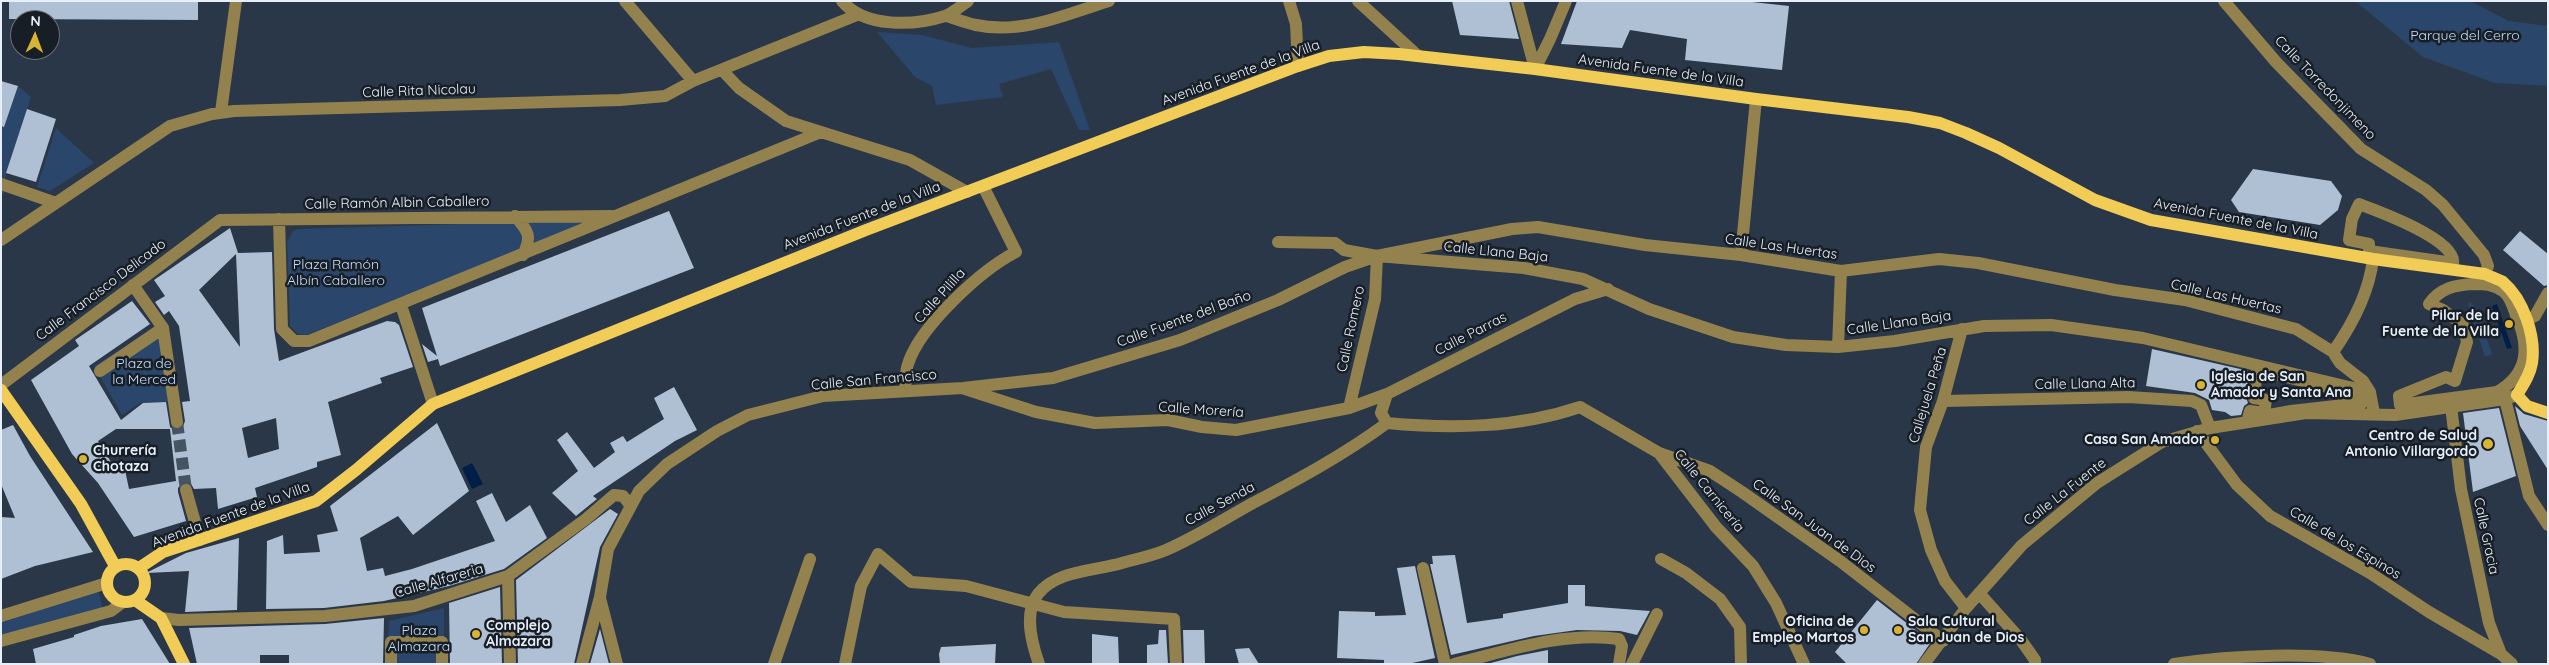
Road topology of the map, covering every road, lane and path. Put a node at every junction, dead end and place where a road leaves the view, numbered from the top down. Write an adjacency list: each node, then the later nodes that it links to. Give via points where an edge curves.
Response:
1 (236, 1): 19 (street)
2 (625, 1): 17 (street)
3 (842, 1): 11 (street)
4 (968, 1): 12 (street)
5 (1109, 1): 12 (street, via 1046,22 1012,27 978,25)
6 (1289, 1): 14 (street, via 1296,24)
7 (1358, 1): 13 (street)
8 (1517, 1): 15 (street)
9 (1566, 1): 15 (street)
10 (2224, 1): 37 (street, Calle Torredonjimeno, via 2276,62 2361,149 2426,190 2443,205 2484,255 2488,266)
11 (857, 15): 12 (street, via 886,22); 16 (street, Calle Rita Nicolau)
12 (946, 16)
13 (1418, 56): 14 (main road, Avenida Fuente de la Villa, via 1364,52 1329,56); 15 (main road, Avenida Fuente de la Villa)
14 (1298, 66): 22 (main road, Avenida Fuente de la Villa)
15 (1535, 68): 18 (main road, Avenida Fuente de la Villa)
16 (722, 70): 17 (street, Calle Rita Nicolau); 20 (street, via 739,88 786,122)
17 (693, 81): 19 (street, Calle Rita Nicolau, via 665,96 620,100)
18 (1756, 99): 32 (street); 35 (main road, Avenida Fuente de la Villa, via 1940,123 1999,148 2095,200 2151,220)
19 (221, 112): 24 (street, Calle Rita Nicolau, via 170,126)
20 (821, 132): 23 (street, via 910,160); 27 (street, Calle Ramón Albin Caballero)
21 (1, 184): 24 (street)
22 (983, 186): 23 (main road, Avenida Fuente de la Villa); 52 (street, Calle Pililla, via 1016,252 981,274 940,316 914,351 908,364)
23 (967, 192): 57 (main road, Avenida Fuente de la Villa)
24 (56, 203): 30 (street, Calle Rita Nicolau)
25 (2360, 204): 25 (street, via 2439,241 2454,263 2369,251 2369,244 2349,240 2352,219)
26 (515, 216): 27 (street, Calle Ramón Albin Caballero); 28 (street, Calle Ramón Albin Caballero); 33 (street, via 528,234 529,243)
27 (619, 216): 33 (street, Calle Ramón Albin Caballero)
28 (279, 219): 29 (street, Calle Ramón Albin Caballero); 41 (street, Calle Ramón Albin Caballero, via 282,329 294,341 309,342)
29 (220, 220): 38 (street, Calle Francisco Delicado)
30 (1, 240)
31 (1278, 242): 34 (street, Calle Las Huertas, via 1335,242 1344,250)
32 (1742, 254): 34 (street, Calle Las Huertas, via 1646,245 1538,227 1512,229); 36 (street, Calle Las Huertas)
33 (523, 255): 41 (street, Calle Ramón Albin Caballero)
34 (1377, 256): 39 (street, Calle Llana Baja, via 1524,268 1583,280); 50 (street, Calle Fuente del Baño, via 1346,267 1278,300 1150,350 1053,378); 60 (street, Calle Romero, via 1375,299)
35 (2373, 259): 37 (main road, Avenida Fuente de la Villa); 46 (street, via 2371,280 2348,330)
36 (1841, 271): 45 (street); 46 (street, Calle Las Huertas, via 1939,259 1978,263 2185,300 2296,329)
37 (2485, 274): 42 (main road, via 2501,281 2510,290)
38 (133, 285): 43 (street); 49 (street, Calle Francisco Delicado)
39 (1608, 289): 45 (street, Calle Llana Baja, via 1649,309 1734,337 1786,345); 54 (street, Calle Parras, via 1575,299)
40 (2548, 292): 42 (street, via 2536,316)
41 (401, 305): 57 (street)
42 (2526, 320): 55 (main road, via 2532,357 2524,384)
43 (163, 328): 48 (street); 63 (street)
44 (1962, 329): 45 (street, Calle Llana Baja, via 1895,342); 53 (street, Calle Llana Baja, via 2051,325 2143,338); 56 (street, Callejuela Peña)
45 (1838, 347)
46 (2332, 352): 53 (street, Calle Las Huertas, via 2363,381)
47 (2257, 370): 47 (street, via 2348,392 2362,403 2248,419 2250,411 2264,412 2266,400 2254,398)
48 (100, 371)
49 (1, 385)
50 (963, 388): 52 (street, Calle San Francisco); 60 (street, Calle Morería, via 1036,412 1095,423 1168,420 1236,430)
51 (1, 390): 74 (main road, via 81,504)
52 (905, 390): 69 (street, Calle San Francisco, via 824,396 748,415 717,430 667,464 639,491)
53 (2370, 392): 61 (street)
54 (1387, 394): 60 (street, Calle Parras); 64 (street, via 1381,413)
55 (2511, 397): 59 (street, Calle La Fuente); 62 (main road); 70 (street, via 2530,496)
56 (1943, 401): 65 (street, Calle Llana Alta, via 2128,397 2192,401 2201,405); 83 (street, Callejuela Peña, via 1926,447 1920,510 1931,550 1945,581)
57 (433, 404): 71 (main road, Avenida Fuente de la Villa, via 316,500)
58 (2400, 405): 58 (street, via 2497,392 2509,385 2520,371 2526,354 2518,320 2504,292 2489,284 2473,284 2455,285 2436,294 2429,304 2463,325 2467,342 2458,374 2455,381 2446,377 2399,396)
59 (2451, 406): 61 (street, Calle La Fuente, via 2395,415); 89 (street, Calle Gracia, via 2461,489 2489,623)
60 (1349, 408)
61 (2374, 413): 65 (street, Calle La Fuente, via 2306,413)
62 (2548, 413)
63 (177, 422)
64 (1387, 423): 67 (street, Calle Carnicería, via 1416,426 1508,424 1548,418 1580,407); 82 (street, Calle Senda, via 1362,442 1294,482 1165,550 1058,579 1038,594)
65 (2210, 428): 66 (street, Calle La Fuente)
66 (2196, 431): 79 (street, Calle La Fuente, via 2162,442 2097,483 2022,545); 89 (street, Calle de los Espinos, via 2237,485 2270,516)
67 (1659, 453): 88 (street, Calle San Juan de Dios, via 1710,471 1742,492 1840,561); 105 (street, Calle Carnicería, via 1716,527 1753,566 1776,603)
68 (186, 490): 71 (street)
69 (631, 506): 77 (street, Calle Alfareria, via 624,496 614,495); 80 (street, Calle San Francisco, via 608,549)
70 (2548, 525)
71 (200, 540): 75 (main road, Avenida Fuente de la Villa, via 163,552)
72 (810, 559): 96 (street)
73 (1661, 559): 104 (street, via 1720,599 1740,628)
74 (116, 566): 75 (main road, via 127,564); 78 (main road)
75 (139, 568): 81 (main road, via 145,584 141,596)
76 (1423, 568): 100 (street)
77 (508, 576): 86 (street, Calle Alfareria, via 414,606 381,611 326,616); 93 (street)
78 (107, 583): 81 (main road, via 111,595); 85 (street)
79 (1979, 593): 83 (street, Calle La Fuente); 107 (street, via 2021,640)
80 (600, 597): 94 (street, Calle San Francisco); 95 (street)
81 (129, 601): 86 (main road); 87 (street, via 111,611)
82 (1032, 605): 97 (street, via 966,586 911,582 878,554 861,586); 98 (street, via 1032,645); 99 (street, via 1064,612 1174,618)
83 (1966, 608): 88 (street, Calle La Fuente)
84 (1657, 614): 103 (street)
85 (1, 616)
86 (161, 618): 90 (main road)
87 (1, 641)
88 (1943, 641): 106 (street, Calle La Fuente)
89 (2501, 654): 110 (street, Calle Gracia)
90 (184, 664)
91 (391, 664): 92 (street, via 391,642 442,642)
92 (442, 664)
93 (510, 664)
94 (582, 664)
95 (617, 664)
96 (774, 664)
97 (844, 664)
98 (1039, 664)
99 (1176, 664)
100 (1445, 664)
101 (1454, 664): 102 (street, via 1588,636 1618,639 1622,646)
102 (1619, 664)
103 (1632, 664)
104 (1741, 664)
105 (1804, 664)
106 (1924, 664)
107 (2035, 664)
108 (2174, 664): 109 (street, via 2303,656)
109 (2370, 664)
110 (2512, 664)

